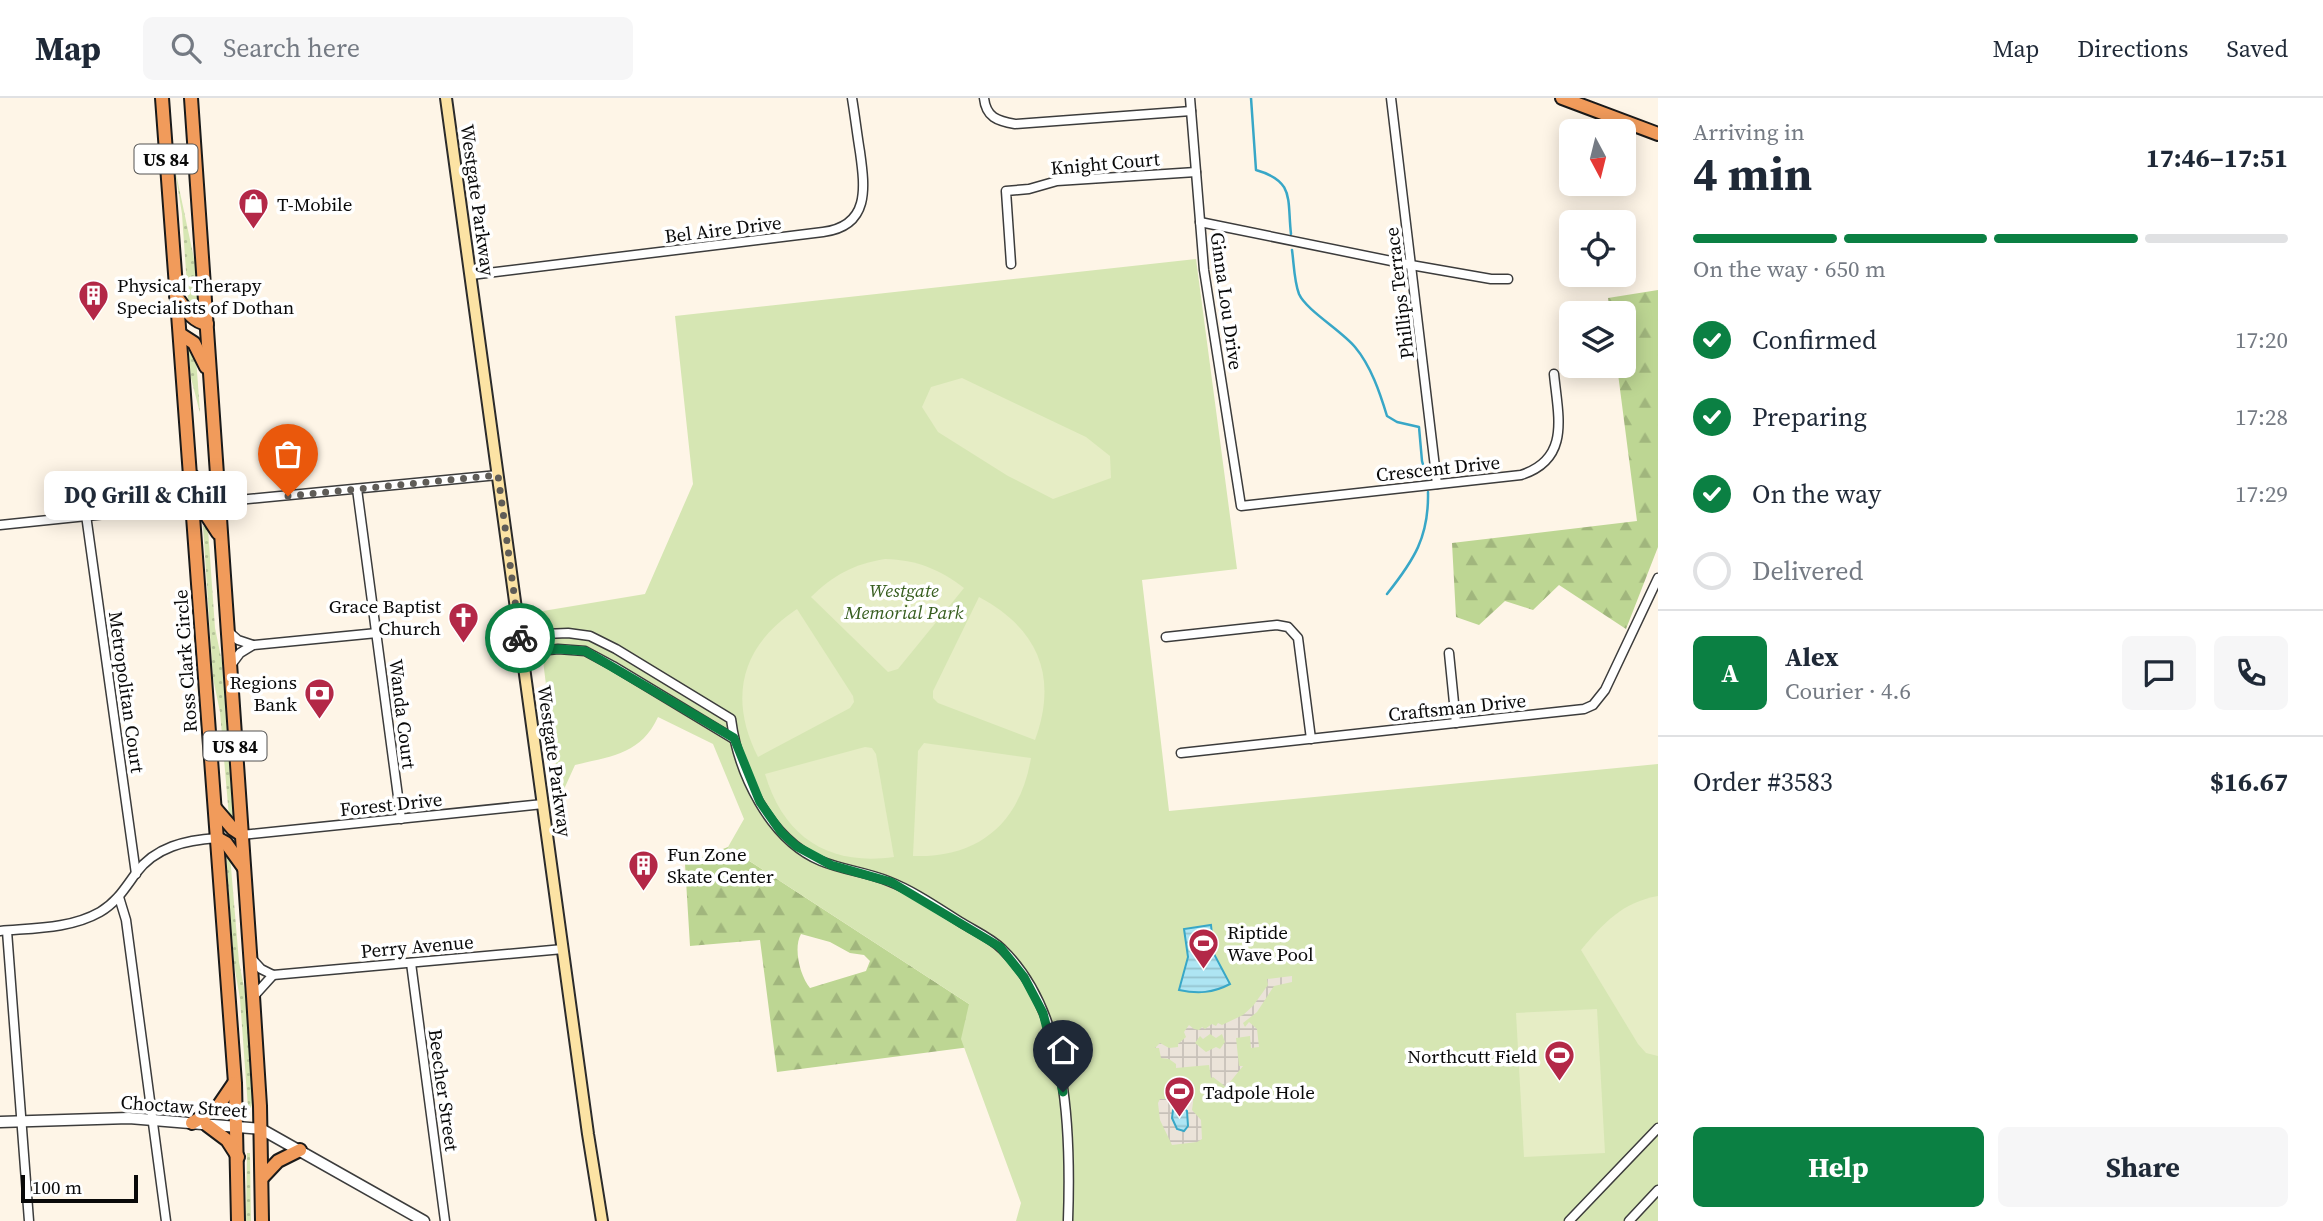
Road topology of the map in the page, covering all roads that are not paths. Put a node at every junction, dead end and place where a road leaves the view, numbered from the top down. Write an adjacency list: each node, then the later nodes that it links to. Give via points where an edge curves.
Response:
1 (162, 98): 17 (highway, Ross Clark Circle / US 84)
2 (191, 98): 18 (highway, US 84)
3 (446, 98): 15 (main road, Westgate Parkway)
4 (852, 98): 15 (street, Bel Aire Drive, via 864,192 855,215 841,227)
5 (984, 98): 9 (street, via 991,116 1015,124)
6 (1190, 98): 9 (street, Ginna Lou Drive)
7 (1391, 98): 14 (street, Phillips Terrace)
8 (1562, 98): 10 (highway)
9 (1191, 111): 11 (street, Ginna Lou Drive)
10 (1658, 134)
11 (1196, 172): 12 (street, Ginna Lou Drive); 13 (street, Knight Court, via 1057,181 1006,191)
12 (1200, 222): 14 (street); 28 (street, Ginna Lou Drive, via 1210,316)
13 (1011, 264)
14 (1411, 265): 16 (street); 24 (street, Phillips Terrace)
15 (471, 275): 23 (main road, Westgate Parkway)
16 (1508, 279)
17 (176, 295): 18 (highway, via 193,318); 19 (highway, Ross Clark Circle / US 84)
18 (206, 324): 20 (highway, US 84)
19 (180, 334): 20 (highway, via 194,343); 22 (highway, Ross Clark Circle / US 84)
20 (209, 373): 26 (highway, US 84)
21 (1554, 374): 24 (street, Crescent Drive, via 1558,441 1542,465 1521,475)
22 (191, 475): 26 (highway); 27 (highway, Ross Clark Circle / US 84)
23 (498, 475): 25 (street); 36 (main road, Westgate Parkway)
24 (1437, 484): 28 (street, Crescent Drive)
25 (356, 489): 26 (street); 35 (street, Wanda Court)
26 (218, 502): 31 (highway, US 84)
27 (193, 505): 29 (street); 31 (highway); 47 (highway, Ross Clark Circle / US 84)
28 (1241, 506)
29 (86, 515): 30 (street); 52 (street, Metropolitan Court)
30 (0, 524)
31 (220, 536): 34 (highway, US 84)
32 (1658, 578): 33 (street, Craftsman Drive)
33 (1656, 590): 42 (street, Craftsman Drive, via 1605,691 1593,705)
34 (227, 630): 38 (street); 41 (highway, US 84)
35 (377, 633): 38 (street); 48 (street, Wanda Court)
36 (520, 635): 39 (main road, Westgate Parkway); 43 (street, via 568,632 590,636 731,719)
37 (1166, 637): 44 (street, via 1278,625 1292,629 1298,638)
38 (253, 645): 41 (street)
39 (522, 653): 43 (street, via 585,651); 46 (main road, Westgate Parkway)
40 (1449, 653): 42 (street)
41 (229, 666): 49 (highway, US 84)
42 (1456, 723): 44 (street, Craftsman Drive)
43 (734, 738): 80 (street, via 760,802 796,846 831,865 891,882 929,903 1000,947 1024,977 1048,1028 1063,1092 1068,1122)
44 (1311, 739): 45 (street, Craftsman Drive)
45 (1181, 753)
46 (542, 804): 48 (street, Forest Drive); 55 (main road, Westgate Parkway)
47 (215, 808): 49 (highway); 50 (highway, Ross Clark Circle / US 84)
48 (401, 819): 49 (street, Forest Drive)
49 (242, 835): 51 (highway, US 84)
50 (217, 838): 51 (highway); 52 (street, via 172,846 145,862); 60 (highway, Ross Clark Circle / US 84)
51 (244, 868): 56 (highway, US 84)
52 (136, 874): 53 (street)
53 (119, 897): 54 (street, via 101,912 75,922); 61 (street)
54 (4, 931): 62 (street)
55 (563, 949): 57 (street, Perry Avenue); 79 (main road, Westgate Parkway)
56 (251, 957): 58 (street); 59 (highway, US 84)
57 (411, 963): 58 (street, Perry Avenue); 78 (street, Beecher Street)
58 (273, 975): 59 (street)
59 (253, 996): 68 (highway, US 84)
60 (234, 1083): 64 (highway, via 217,1108); 66 (highway, Ross Clark Circle / US 84)
61 (152, 1119): 62 (street, Choctaw Street); 64 (street, Choctaw Street); 74 (street)
62 (21, 1121): 63 (street, Choctaw Street); 73 (street)
63 (0, 1122)
64 (192, 1123): 65 (street, Choctaw Street)
65 (207, 1125): 66 (street, Choctaw Street); 70 (highway, via 227,1140)
66 (237, 1128): 68 (street, Choctaw Street); 70 (highway, Ross Clark Circle / US 84)
67 (1658, 1128): 81 (street)
68 (261, 1129): 69 (street, Choctaw Street); 71 (highway, US 84)
69 (300, 1150): 71 (highway, via 278,1161); 77 (street, Choctaw Street)
70 (238, 1157): 75 (highway, Ross Clark Circle / US 84)
71 (262, 1178): 76 (highway, US 84)
72 (1658, 1190): 82 (street)
73 (29, 1221)
74 (166, 1221)
75 (238, 1221)
76 (262, 1221)
77 (425, 1221)
78 (445, 1221)
79 (603, 1221)
80 (1068, 1221)
81 (1569, 1221)
82 (1629, 1221)

